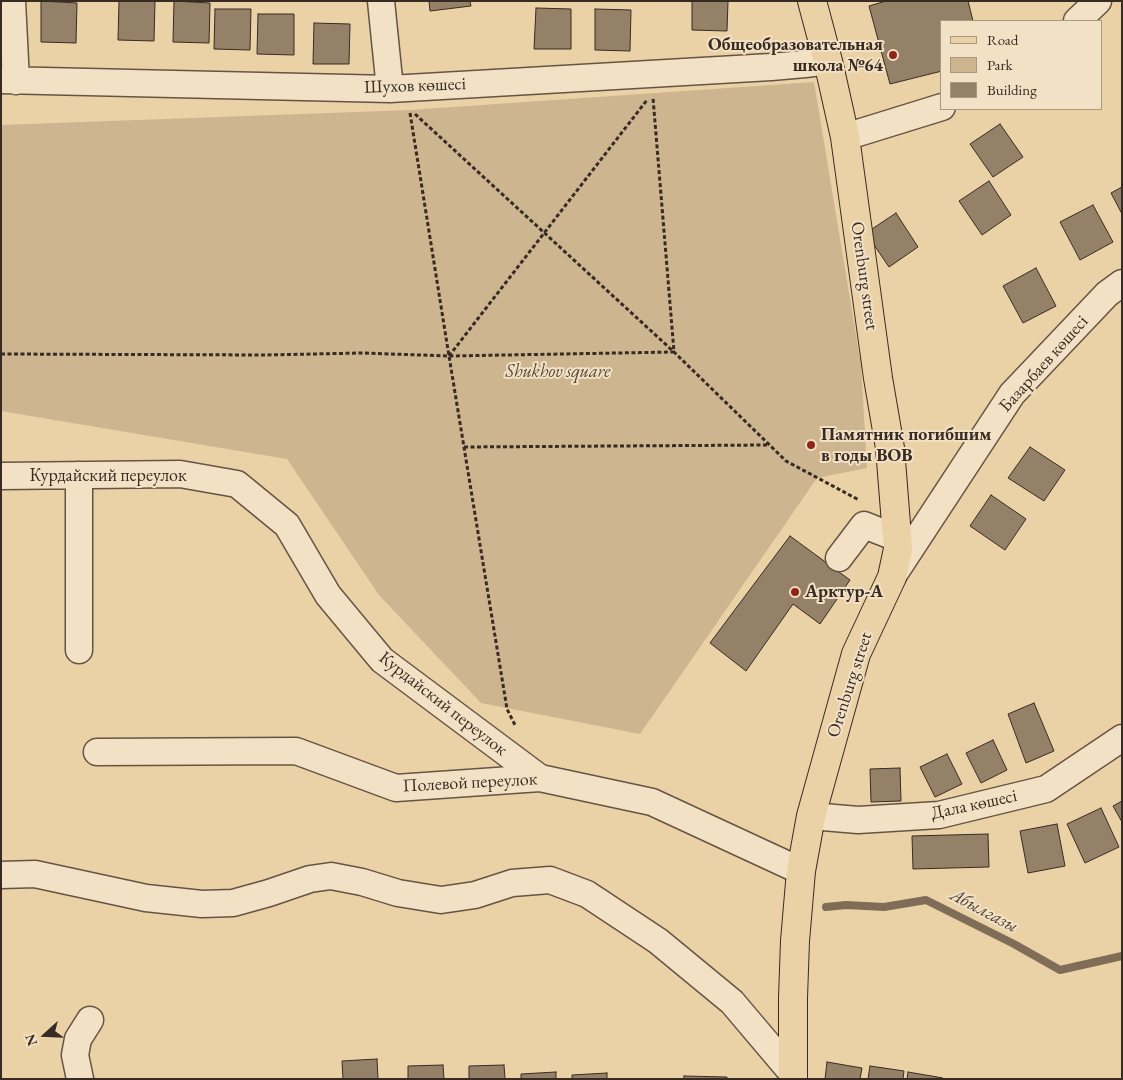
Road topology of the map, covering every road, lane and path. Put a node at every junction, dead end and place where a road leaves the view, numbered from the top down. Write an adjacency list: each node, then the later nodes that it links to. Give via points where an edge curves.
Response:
1 (12, 1): 7 (street)
2 (381, 1): 8 (street)
3 (812, 1): 6 (main road, Orenburg street)
4 (1098, 1): 5 (street)
5 (1078, 20)
6 (828, 61): 8 (street, Шухов көшесі); 12 (main road, Orenburg street)
7 (9, 80): 8 (street, Шухов көшесі)
8 (390, 89)
9 (940, 108): 12 (street)
10 (420, 109): 11 (path)
11 (410, 110): 13 (path); 17 (path)
12 (845, 137): 23 (main road, Orenburg street, via 890,448)
13 (544, 233): 15 (path); 15 (path, via 653,93); 17 (path)
14 (1122, 283): 25 (street, Базарбаев көшесі, via 1106,294 1012,394)
15 (674, 352): 17 (path); 18 (path)
16 (1, 354): 17 (path, via 362,353)
17 (449, 356): 19 (path)
18 (769, 445): 19 (path); 22 (path, via 786,461 864,502)
19 (464, 447): 27 (path, via 507,709)
20 (1, 476): 21 (street, Курдайский переулок)
21 (79, 476): 26 (street); 30 (street, Курдайский переулок, via 180,474 237,484 286,525 328,596 382,660)
22 (864, 525): 23 (street); 24 (street)
23 (897, 538): 25 (main road, Orenburg street, via 898,550)
24 (839, 558)
25 (892, 577): 31 (main road, Orenburg street, via 856,654)
26 (80, 650)
27 (520, 735)
28 (1122, 738): 31 (street, Дала көшесі, via 1046,789 939,815 858,820)
29 (97, 752): 30 (street, Полевой переулок, via 296,751 396,788)
30 (540, 778): 32 (street, Полевой переулок, via 652,802)
31 (811, 816): 32 (main road, Orenburg street)
32 (801, 871): 35 (main road, Orenburg street, via 794,950)
33 (1, 875): 35 (street, via 35,874 146,898 202,904 233,903 310,879 331,876 441,900 475,895 512,883 550,880 587,894 658,941 732,1002)
34 (90, 1020): 36 (street, via 78,1039 75,1055)
35 (793, 1077)
36 (80, 1079)

